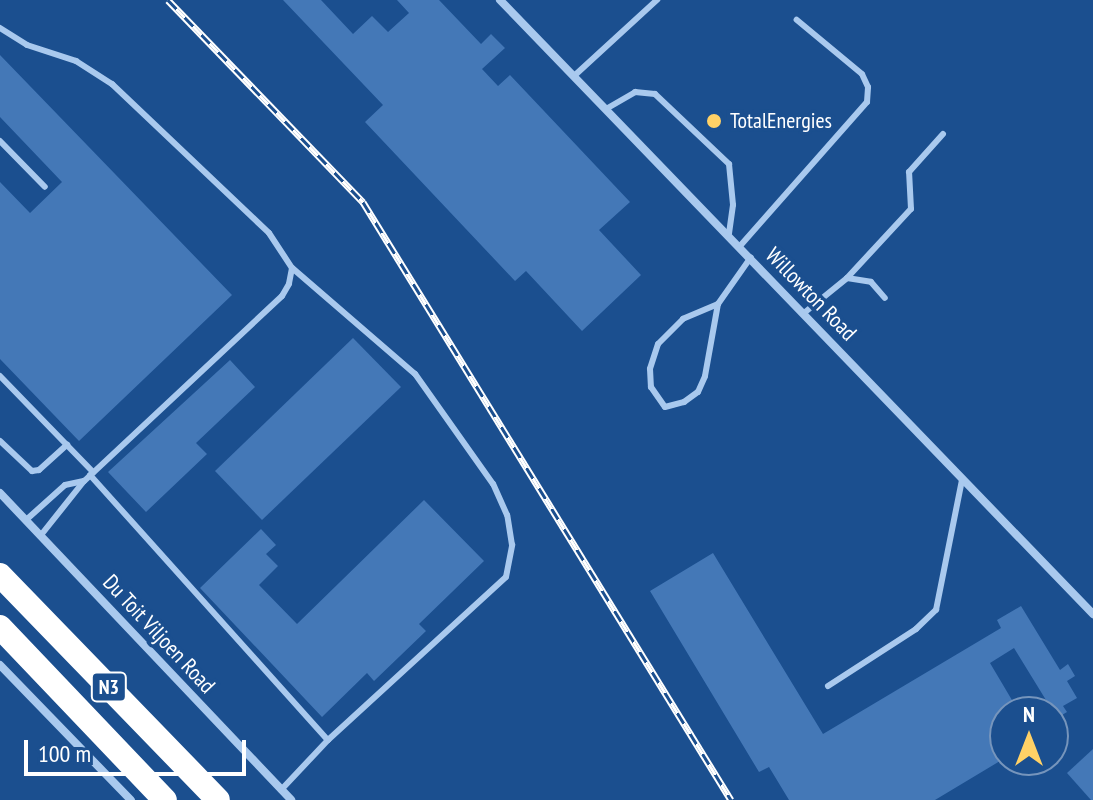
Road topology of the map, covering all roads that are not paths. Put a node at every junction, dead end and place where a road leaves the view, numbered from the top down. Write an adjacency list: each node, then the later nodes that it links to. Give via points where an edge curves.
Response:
1 (500, 0): 7 (street, Willowton Road)
2 (657, 0): 7 (lane)
3 (797, 20): 13 (lane, via 862,74 867,102)
4 (0, 28): 5 (lane)
5 (8, 34): 6 (lane); 15 (lane, via 76,61 112,84 269,233)
6 (0, 42)
7 (574, 76): 8 (street, Willowton Road)
8 (606, 109): 12 (street, Willowton Road); 12 (lane, via 635,92 655,94 729,164)
9 (943, 134): 16 (lane, via 909,172 911,209)
10 (0, 141): 11 (lane)
11 (45, 187)
12 (729, 234): 13 (street, Willowton Road)
13 (740, 246): 14 (street, Willowton Road)
14 (751, 257): 18 (lane); 19 (street, Willowton Road)
15 (292, 268): 23 (lane, via 282,296); 34 (lane, via 415,374 493,484 507,515 512,545 506,577)
16 (847, 278): 17 (lane, via 871,282); 19 (lane)
17 (885, 298)
18 (718, 304): 18 (lane, via 698,392 665,407 651,387 658,344 683,319)
19 (804, 313): 24 (street, Willowton Road)
20 (0, 376): 22 (lane)
21 (0, 441): 22 (lane, via 32,471)
22 (67, 445): 23 (lane)
23 (92, 473): 25 (lane); 34 (lane)
24 (962, 480): 30 (street, Willowton Road); 33 (lane, via 936,610 916,629)
25 (84, 481): 27 (lane, via 65,485); 28 (lane)
26 (0, 493): 27 (street, Du Toit Viljoen Road)
27 (26, 520): 28 (street, Du Toit Viljoen Road)
28 (41, 535): 35 (street, Du Toit Viljoen Road)
29 (0, 575): 38 (highway, N3)
30 (1093, 614)
31 (0, 627): 37 (highway, N3)
32 (0, 665): 36 (street)
33 (828, 686)
34 (328, 740): 35 (lane)
35 (281, 790): 39 (street, Du Toit Viljoen Road)
36 (131, 800)
37 (165, 800)
38 (218, 800)
39 (291, 800)

